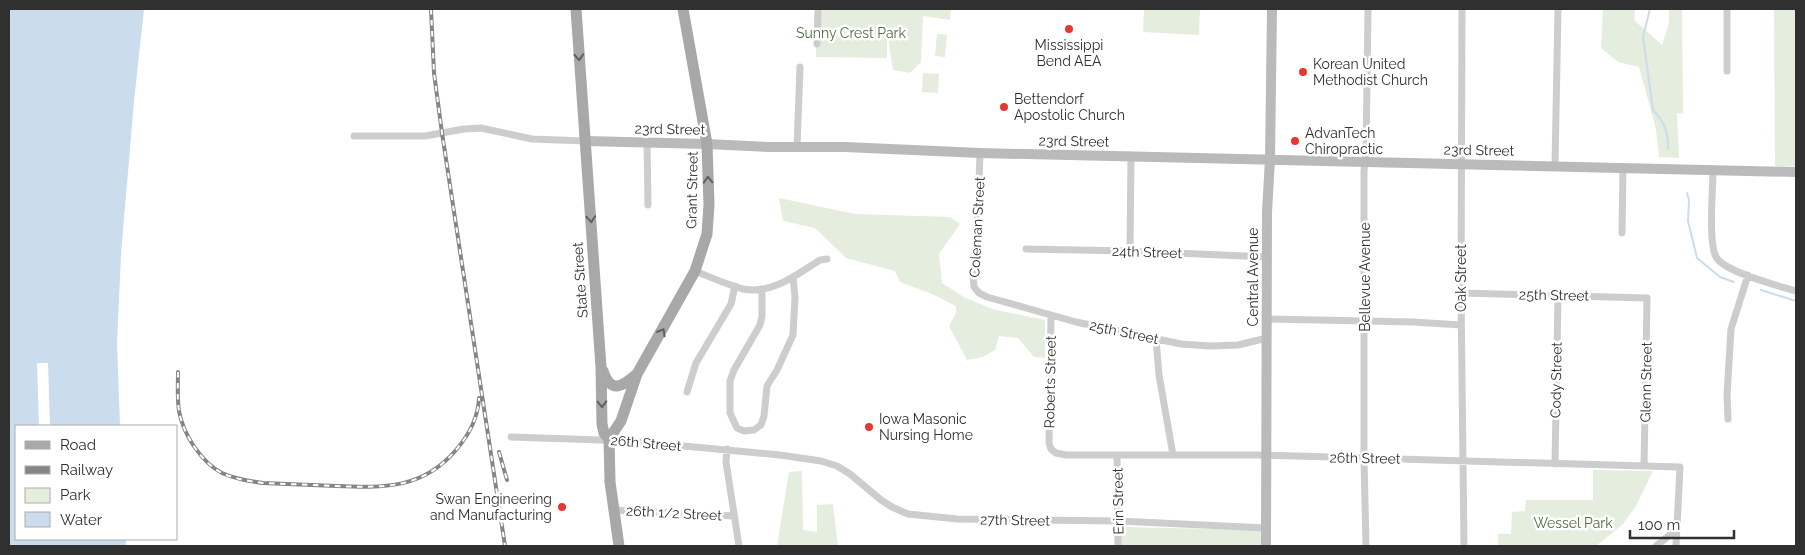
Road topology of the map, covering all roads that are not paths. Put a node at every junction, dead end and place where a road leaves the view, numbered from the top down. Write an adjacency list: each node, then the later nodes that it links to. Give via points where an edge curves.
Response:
1 (576, 9): 13 (main road, State Street, one-way to 13)
2 (683, 9): 15 (main road, Grant Street)
3 (818, 9): 9 (street)
4 (1272, 9): 19 (street, Central Avenue)
5 (1368, 9): 20 (street, Bellevue Avenue)
6 (1462, 9): 21 (street, Oak Street)
7 (1558, 9): 22 (street)
8 (1727, 9): 11 (street)
9 (817, 44)
10 (800, 67): 16 (street)
11 (1726, 71)
12 (354, 136): 13 (street, 23rd Street, via 425,136 482,128 532,139)
13 (585, 141): 14 (street, 23rd Street); 48 (main road, State Street, one-way to 48)
14 (647, 142): 15 (street, 23rd Street); 26 (street)
15 (707, 144): 16 (street, 23rd Street); 32 (main road, Grant Street, one-way to 15, via 707,228)
16 (798, 147): 17 (street, 23rd Street)
17 (980, 153): 18 (street, 23rd Street); 39 (street, Coleman Street, via 973,274 974,287)
18 (1131, 156): 19 (street, 23rd Street); 29 (street)
19 (1270, 159): 20 (street, 23rd Street); 30 (street, Central Avenue)
20 (1366, 162): 21 (street, 23rd Street); 44 (street, Bellevue Avenue)
21 (1462, 164): 22 (street, 23rd Street); 38 (street, Oak Street)
22 (1555, 165): 23 (street, 23rd Street)
23 (1623, 167): 24 (street, 23rd Street); 27 (street)
24 (1714, 169): 25 (street, 23rd Street); 33 (street, via 1712,240 1716,257 1722,264)
25 (1796, 172)
26 (648, 205)
27 (1622, 233)
28 (1026, 249): 29 (street, 24th Street)
29 (1130, 252): 30 (street, 24th Street)
30 (1267, 257): 43 (street, Central Avenue)
31 (827, 259): 34 (street)
32 (695, 272): 35 (street); 49 (main road, Grant Street, one-way to 32)
33 (1748, 275): 37 (street); 51 (street, via 1731,329)
34 (793, 277): 36 (street); 36 (street, via 794,335 766,386 761,425 744,431 737,428 730,413 730,381 760,325)
35 (735, 286): 36 (street); 50 (street, via 731,304 696,363)
36 (762, 289)
37 (1796, 291)
38 (1461, 293): 40 (street, 25th Street); 45 (street, Oak Street)
39 (984, 296): 42 (street, 25th Street)
40 (1558, 296): 41 (street, 25th Street); 62 (street, Cody Street)
41 (1647, 298): 63 (street, Glenn Street)
42 (1051, 316): 47 (street, 25th Street); 55 (street, Roberts Street)
43 (1267, 319): 44 (street); 46 (street, Central Avenue)
44 (1365, 321): 45 (street); 60 (street, Bellevue Avenue)
45 (1461, 325): 61 (street, Oak Street)
46 (1267, 338): 47 (street, 25th Street, via 1238,345 1210,346); 58 (street, Central Avenue)
47 (1156, 339): 57 (street)
48 (601, 367): 49 (main road, via 608,381 617,387); 53 (main road, State Street, one-way to 53, via 602,424)
49 (637, 374): 53 (main road, Grant Street, via 621,421)
50 (687, 392)
51 (1728, 419)
52 (511, 437): 53 (street, 26th Street)
53 (609, 439): 54 (street, 26th Street); 64 (main road, State Street)
54 (727, 449): 56 (street, 26th Street); 65 (street)
55 (1051, 449): 59 (street, 26th Street, via 1066,455)
56 (780, 455): 66 (street, 27th Street, via 836,466 892,507 908,514 957,519)
57 (1172, 455): 58 (street, 26th Street); 59 (street, 26th Street)
58 (1267, 455): 60 (street, 26th Street); 67 (street, Central Avenue)
59 (1118, 456): 66 (street, Erin Street)
60 (1364, 459): 61 (street, 26th Street); 73 (street, Bellevue Avenue)
61 (1462, 461): 62 (street, 26th Street); 74 (street, Oak Street)
62 (1555, 464): 63 (street, 26th Street)
63 (1644, 466): 68 (street, 26th Street, via 1680,468)
64 (613, 510): 65 (street, 26th 1/2 Street); 69 (main road, State Street)
65 (734, 516): 70 (street)
66 (1118, 522): 67 (street, 27th Street); 71 (street, Erin Street)
67 (1266, 528): 72 (street, Central Avenue)
68 (1676, 530): 75 (street); 76 (street)
69 (619, 546)
70 (739, 546)
71 (1118, 546)
72 (1266, 546)
73 (1366, 546)
74 (1464, 546)
75 (1656, 546)
76 (1676, 546)

